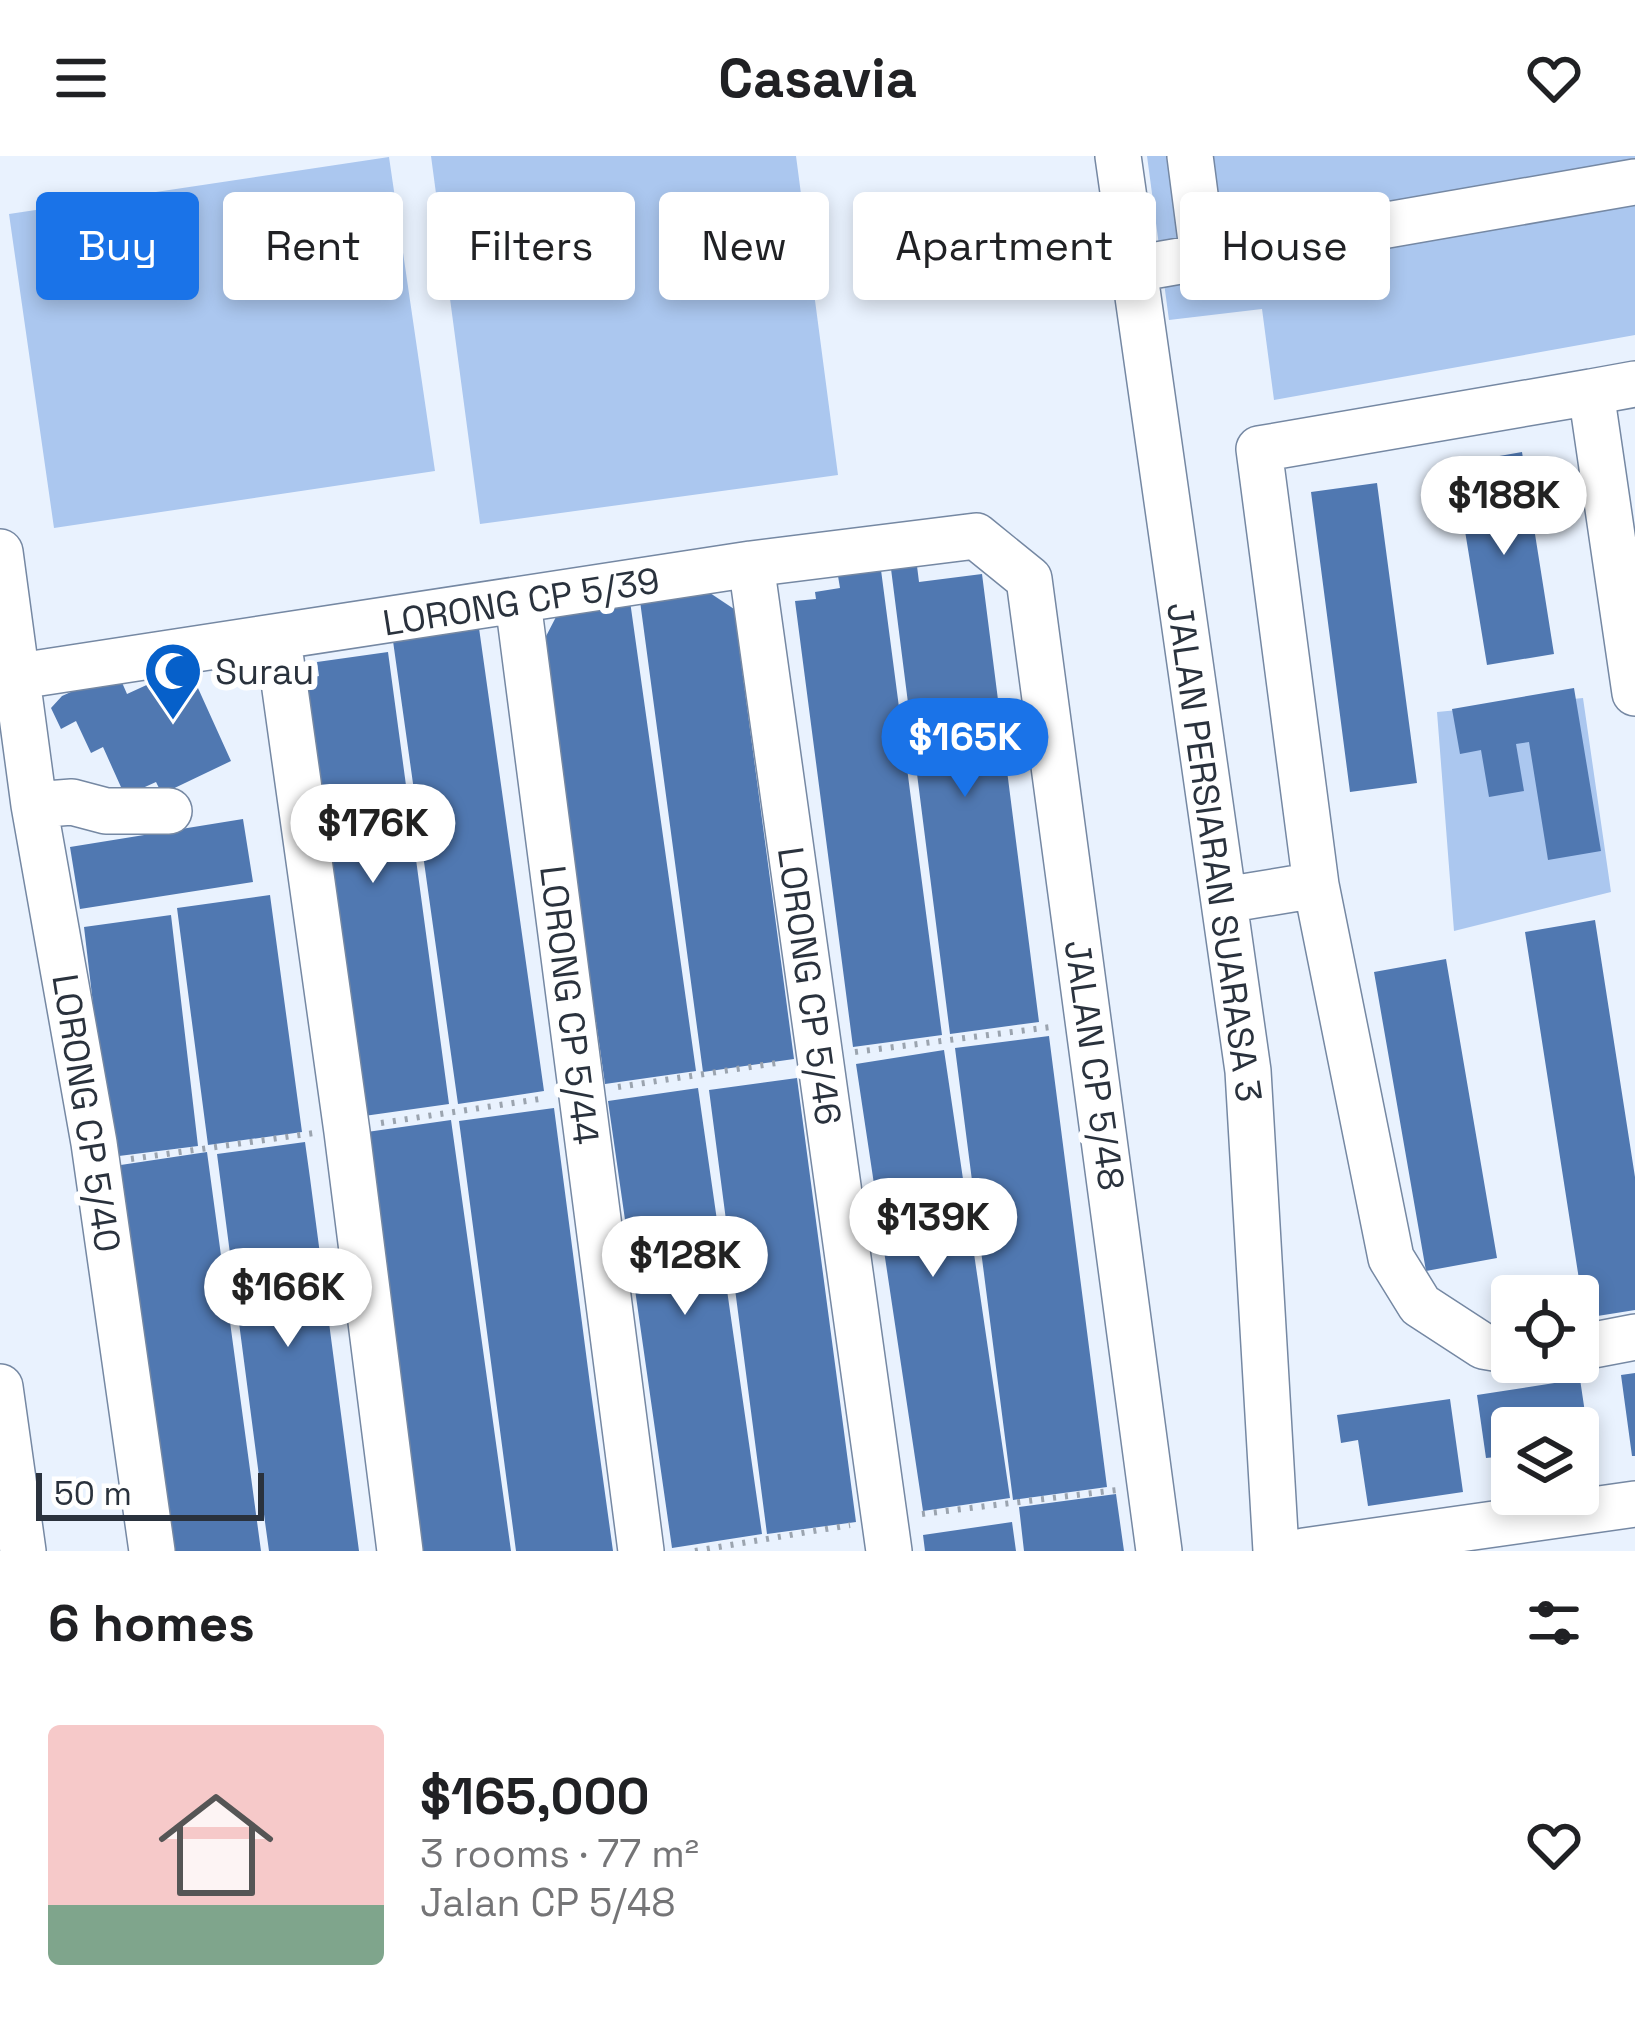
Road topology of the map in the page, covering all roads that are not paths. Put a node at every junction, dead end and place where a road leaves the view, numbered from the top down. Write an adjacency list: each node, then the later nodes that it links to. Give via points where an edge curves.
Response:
1 (1118, 156): 5 (street, JALAN PERSIARAN SUARASA 3)
2 (1190, 156): 6 (street)
3 (1583, 173): 4 (street); 7 (street)
4 (1635, 182)
5 (1123, 192)
6 (1195, 192)
7 (1390, 215)
8 (1139, 300): 20 (street, JALAN PERSIARAN SUARASA 3)
9 (1613, 388): 16 (street); 19 (street, via 1259,449)
10 (0, 552): 15 (street, LORONG CP 5/40)
11 (751, 564): 12 (street, LORONG CP 5/39, via 976,536); 13 (street, LORONG CP 5/39); 31 (street, LORONG CP 5/46)
12 (1028, 578): 32 (street, JALAN CP 5/48)
13 (518, 602): 14 (street, LORONG CP 5/39); 30 (street, LORONG CP 5/44)
14 (278, 639): 15 (street, LORONG CP 5/39); 29 (street)
15 (8, 678): 17 (street, LORONG CP 5/40)
16 (1635, 693)
17 (34, 805): 18 (street); 28 (street, LORONG CP 5/40, via 97,1164)
18 (170, 811)
19 (1316, 886): 20 (street); 23 (street, via 1391,1258 1420,1305)
20 (1225, 900): 33 (street, JALAN PERSIARAN SUARASA 3, via 1248,1071)
21 (1635, 1337): 22 (street)
22 (1599, 1344)
23 (1491, 1347)
24 (0, 1387): 27 (street)
25 (1635, 1504): 26 (street)
26 (1534, 1534): 34 (street)
27 (23, 1551)
28 (152, 1551)
29 (400, 1551)
30 (641, 1551)
31 (889, 1551)
32 (1159, 1551)
33 (1276, 1551)
34 (1304, 1551)

